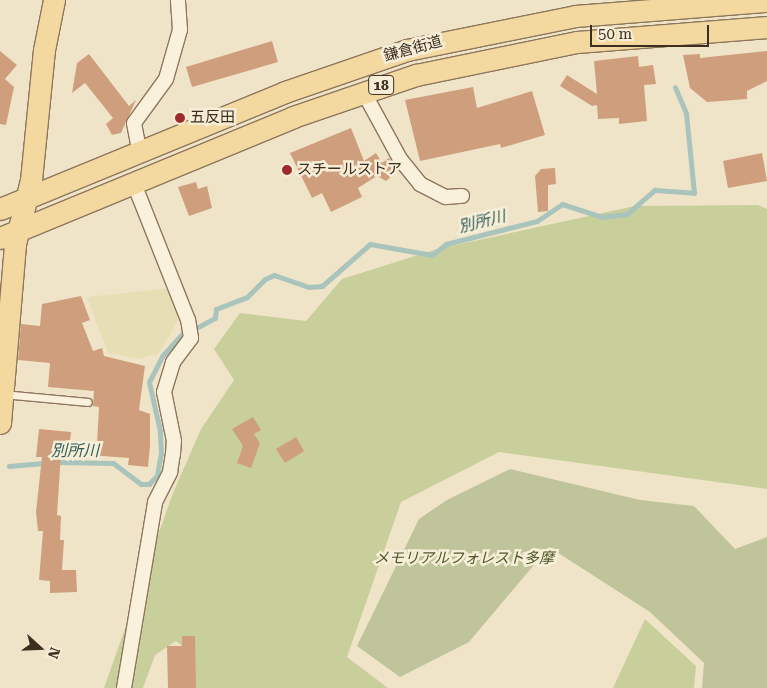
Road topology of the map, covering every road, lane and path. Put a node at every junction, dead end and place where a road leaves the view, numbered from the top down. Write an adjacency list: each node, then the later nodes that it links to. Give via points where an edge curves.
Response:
1 (54, 0): 8 (main road, via 44,50)
2 (178, 0): 6 (street, via 180,30 166,79 134,123)
3 (767, 1): 6 (main road, 鎌倉街道 / 18, via 575,16 465,36 333,73)
4 (767, 27): 5 (main road, 鎌倉街道 / 18, via 543,48 470,62)
5 (363, 91): 7 (main road, 鎌倉街道 / 18); 9 (street, via 400,159 420,184 446,198)
6 (138, 149): 8 (main road, 鎌倉街道 / 18)
7 (133, 180): 11 (main road, 鎌倉街道 / 18); 15 (street, via 188,320 191,338 173,362 164,392 174,441 170,472 155,502 141,607)
8 (28, 196): 10 (main road, 18); 11 (main road)
9 (462, 196)
10 (0, 209)
11 (9, 234): 12 (main road)
12 (2, 394): 13 (lane); 14 (main road)
13 (88, 402)
14 (0, 423)
15 (124, 688)

